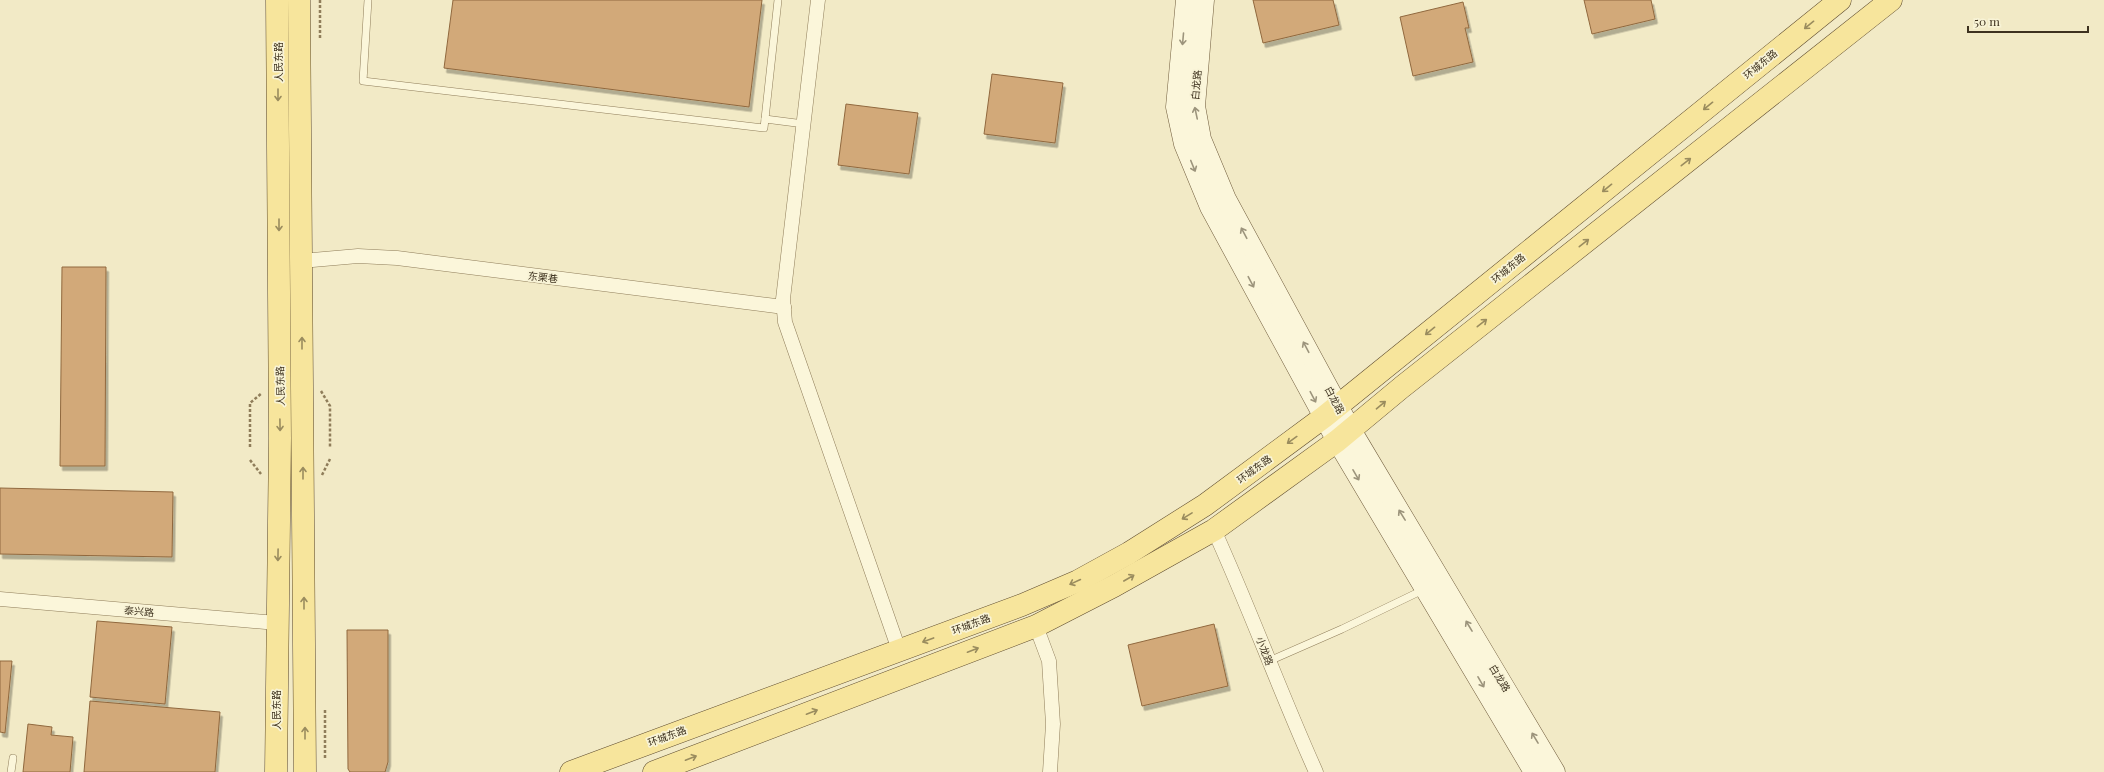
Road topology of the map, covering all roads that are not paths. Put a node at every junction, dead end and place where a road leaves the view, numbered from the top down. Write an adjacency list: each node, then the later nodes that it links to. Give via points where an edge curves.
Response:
1 (277, 0): 19 (main road, 人民东路, one-way to 19, via 280,438)
2 (299, 0): 12 (main road)
3 (368, 0): 10 (lane, via 363,81 764,128)
4 (778, 0): 10 (lane)
5 (818, 0): 11 (street)
6 (1186, 0): 14 (main road, 白龙路, one-way to 14, via 1176,107 1184,144 1210,207)
7 (1204, 0): 14 (main road, 白龙路, one-way to 7, via 1226,199 1201,139 1194,106)
8 (1840, 0): 14 (main road, 环城东路, one-way to 14)
9 (1891, 0): 15 (main road, one-way to 9, via 1402,387)
10 (765, 119): 11 (lane)
11 (804, 124): 13 (street)
12 (301, 261): 13 (street, 东栗巷, via 358,256 397,258); 27 (main road, one-way to 12)
13 (784, 307): 21 (street, via 785,322)
14 (1331, 412): 15 (main road, 白龙路); 21 (main road, 环城东路, one-way to 21, via 1205,505 1129,553 1078,581 1029,602)
15 (1344, 436): 16 (main road); 17 (main road, 白龙路, one-way to 17); 32 (main road, 白龙路, one-way to 15)
16 (1214, 530): 20 (main road, one-way to 16); 22 (street, 小龙路)
17 (1426, 588): 22 (lane); 24 (main road, 白龙路, one-way to 24)
18 (0, 599): 19 (street, 泰兴路)
19 (277, 623): 26 (main road, 人民东路)
20 (1036, 626): 29 (main road, one-way to 20); 30 (street, via 1049,661 1053,716)
21 (899, 650): 28 (main road, 环城东路)
22 (1269, 661): 31 (street, 小龙路)
23 (13, 758): 25 (lane)
24 (1530, 771)
25 (11, 772)
26 (276, 772)
27 (305, 772)
28 (571, 772)
29 (654, 772)
30 (1050, 772)
31 (1316, 772)
32 (1555, 772)

